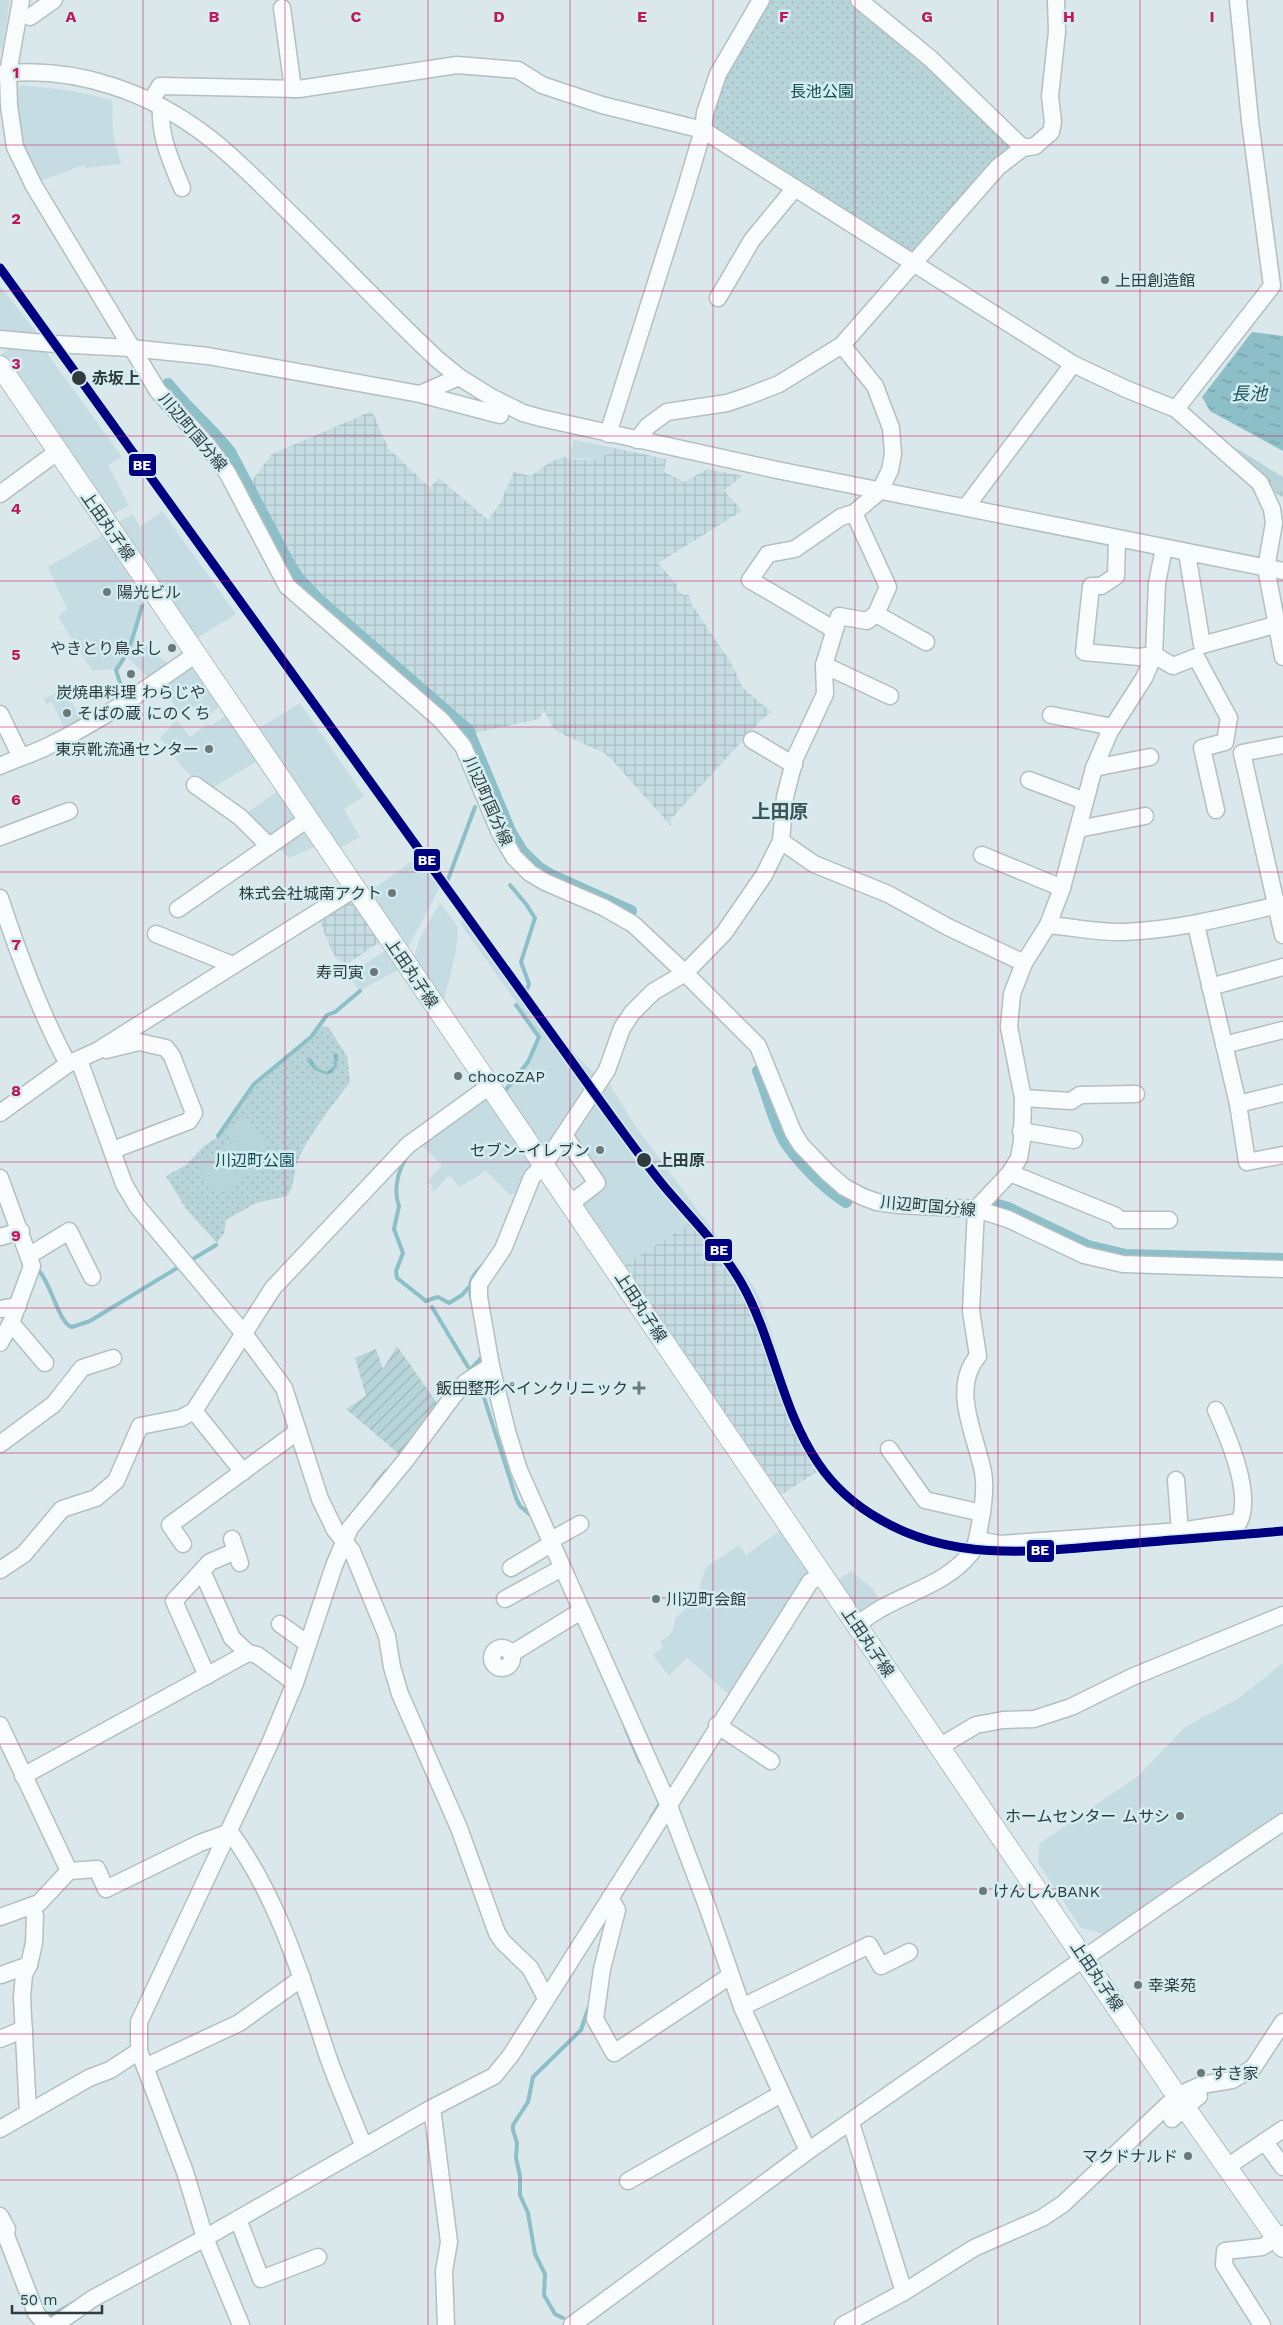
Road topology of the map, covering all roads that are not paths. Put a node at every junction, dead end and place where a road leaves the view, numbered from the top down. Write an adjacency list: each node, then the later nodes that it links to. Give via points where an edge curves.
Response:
1 (22, 0): 9 (street, 川辺町国分線)
2 (54, 0): 8 (street)
3 (761, 0): 12 (street, via 718,74)
4 (859, 0): 13 (street, via 931,59)
5 (1056, 0): 13 (street, via 1051,132 1034,146)
6 (1238, 0): 17 (street, via 1250,122)
7 (282, 8): 10 (street)
8 (30, 18)
9 (4, 73): 11 (street, via 47,73 90,79); 21 (street, 川辺町国分線, via 15,146 34,186)
10 (293, 89): 11 (street, via 160,86); 12 (street, via 457,65 518,70 542,85 602,105)
11 (156, 104): 14 (street, via 167,152); 24 (street, via 195,127 235,160 416,340)
12 (703, 130): 15 (street); 28 (street)
13 (1023, 148): 16 (street, via 998,167)
14 (182, 188)
15 (795, 188): 16 (street); 18 (street, via 752,240)
16 (914, 262): 20 (street); 22 (street)
17 (1277, 288): 26 (street)
18 (718, 298)
19 (0, 339): 21 (street)
20 (842, 345): 29 (street, via 779,384 748,396 727,403 667,412 648,426); 31 (street, via 875,386 891,428 893,454)
21 (130, 348): 25 (street, via 208,356); 83 (street, 川辺町国分線, via 158,391 218,458 287,586 458,738 514,857 545,882 633,924)
22 (1073, 364): 26 (street, via 1126,390); 33 (street)
23 (0, 366): 30 (main road, 上田丸子線)
24 (459, 377): 25 (street); 28 (street, via 491,398 523,413)
25 (420, 394): 27 (street)
26 (1176, 408): 38 (street, via 1260,483 1269,498 1274,523)
27 (500, 415)
28 (608, 434): 29 (street)
29 (637, 440): 31 (street)
30 (57, 452): 32 (street); 44 (main road, 上田丸子線)
31 (880, 491): 33 (street); 34 (street)
32 (0, 494)
33 (966, 507): 35 (street)
34 (854, 513): 40 (street, via 888,587); 42 (street, via 841,517 795,549 768,554 750,580)
35 (1117, 539): 36 (street); 45 (street, via 1116,576 1101,586 1090,586 1084,652 1139,657)
36 (1164, 548): 37 (street); 45 (street, via 1157,583)
37 (1188, 554): 38 (street); 41 (street, via 1202,645)
38 (1266, 568): 39 (street); 41 (street)
39 (1283, 571)
40 (876, 614): 42 (street, via 867,621 839,616); 43 (street)
41 (1275, 625): 46 (street)
42 (833, 629): 47 (street)
43 (926, 642)
44 (196, 654): 54 (street, via 137,696 46,748); 65 (main road, 上田丸子線)
45 (1154, 655): 51 (street, via 1144,678); 62 (street, via 1173,666 1196,657 1229,718 1225,742 1202,748)
46 (1283, 657)
47 (824, 665): 48 (street); 56 (street, via 825,694)
48 (890, 696)
49 (0, 714): 54 (street)
50 (1051, 715): 51 (street)
51 (1113, 727): 58 (street)
52 (752, 740): 56 (street)
53 (1283, 745): 73 (street, via 1242,753)
54 (21, 757): 57 (street)
55 (1150, 757): 58 (street)
56 (794, 765): 68 (street, via 785,797)
57 (0, 766)
58 (1094, 768): 61 (street)
59 (1029, 780): 61 (street)
60 (195, 785): 69 (street, via 240,817)
61 (1085, 801): 66 (street)
62 (1216, 810)
63 (69, 811): 67 (street)
64 (1145, 816): 66 (street)
65 (308, 819): 69 (street); 71 (main road, 上田丸子線)
66 (1078, 830): 72 (street)
67 (0, 837)
68 (781, 841): 80 (street, via 821,867 888,894); 83 (street, via 764,875 724,932)
69 (269, 846): 75 (street)
70 (982, 855): 72 (street)
71 (356, 888): 81 (street); 89 (main road, 上田丸子線)
72 (1062, 888): 76 (street)
73 (1280, 905): 77 (street); 79 (street)
74 (1, 907): 88 (street, via 50,1031)
75 (178, 908)
76 (1048, 925): 77 (street, via 1122,932); 80 (street)
77 (1196, 925): 84 (street)
78 (156, 934): 81 (street)
79 (1283, 935)
80 (1024, 963): 92 (street, via 1012,994 1009,1028)
81 (233, 965): 87 (street)
82 (1283, 967): 84 (street)
83 (685, 973): 96 (street, via 653,992 632,1013 622,1028 608,1070); 104 (street, 川辺町国分線, via 758,1046 793,1132 826,1172 844,1187 877,1202)
84 (1210, 988): 86 (street)
85 (1283, 1030): 86 (street)
86 (1224, 1045): 93 (street)
87 (97, 1051): 88 (street); 98 (street, via 139,1042 166,1048 194,1113 189,1121)
88 (74, 1062): 94 (street); 98 (street)
89 (491, 1085): 100 (main road, 上田丸子線); 114 (street, via 408,1145 273,1288)
90 (1283, 1093): 93 (street)
91 (1136, 1094): 92 (street, via 1080,1095 1071,1101)
92 (1023, 1098): 95 (street)
93 (1238, 1104): 99 (street, via 1246,1162)
94 (0, 1113)
95 (1021, 1131): 97 (street); 101 (street, via 1019,1158)
96 (564, 1136): 100 (street); 103 (street, via 598,1183)
97 (1074, 1140)
98 (113, 1150): 114 (street, via 124,1184 137,1206)
99 (1283, 1155)
100 (544, 1165): 103 (main road, 上田丸子線); 118 (street, via 532,1178 503,1249 479,1284)
101 (1010, 1173): 104 (street); 105 (street, via 1119,1220)
102 (0, 1178): 106 (street)
103 (570, 1204): 138 (main road, 上田丸子線)
104 (976, 1209): 109 (street, 川辺町国分線, via 1008,1219 1084,1255 1123,1264); 126 (street, via 971,1311 978,1356 971,1364 965,1383 968,1418 983,1473)
105 (1169, 1220)
106 (21, 1231): 107 (street); 108 (street)
107 (0, 1237)
108 (30, 1255): 110 (street, via 69,1231); 111 (street, via 32,1266)
109 (1283, 1270)
110 (92, 1277)
111 (18, 1306): 112 (street); 113 (street)
112 (0, 1309)
113 (11, 1323): 115 (street); 117 (street)
114 (245, 1334): 120 (street); 121 (street, via 284,1388)
115 (0, 1343)
116 (113, 1358): 122 (street, via 82,1368 54,1404)
117 (45, 1363)
118 (490, 1366): 129 (street, via 466,1382 454,1395 350,1528); 132 (street, via 519,1470)
119 (1216, 1410): 128 (street, via 1240,1472 1242,1516 1239,1522)
120 (194, 1411): 124 (street); 136 (street, via 181,1418 140,1426 116,1481 96,1498 62,1509 24,1554)
121 (298, 1431): 124 (street); 129 (street, via 320,1499 335,1530)
122 (0, 1444)
123 (889, 1449): 126 (street, via 925,1500)
124 (244, 1472): 131 (street, via 170,1525)
125 (1176, 1480): 128 (street)
126 (982, 1513): 130 (street)
127 (580, 1524): 132 (street, via 553,1539)
128 (1180, 1531): 130 (street, via 1000,1544)
129 (345, 1540): 144 (street); 167 (street, via 387,1636 400,1694 459,1828 497,1933 530,1968)
130 (977, 1540): 143 (street, via 972,1552 947,1576 882,1608)
131 (183, 1544)
132 (551, 1544): 134 (street); 135 (street)
133 (236, 1551): 137 (street, via 210,1562)
134 (511, 1568)
135 (562, 1568): 139 (street); 140 (street)
136 (0, 1570)
137 (202, 1571): 145 (street, via 232,1638); 147 (street, via 174,1601)
138 (821, 1575): 143 (main road, 上田丸子線); 150 (street, via 810,1582)
139 (505, 1598)
140 (578, 1614): 146 (street); 154 (street)
141 (1283, 1615): 151 (street, via 1132,1677 1071,1707 1034,1719 976,1725)
142 (280, 1624): 144 (street)
143 (856, 1625): 151 (main road, 上田丸子線)
144 (308, 1644): 148 (street)
145 (248, 1652): 147 (street); 148 (street, via 257,1655)
146 (511, 1654)
147 (208, 1676): 153 (street)
148 (295, 1684): 156 (street)
149 (0, 1725): 153 (street)
150 (717, 1725): 152 (street); 154 (street)
151 (939, 1747): 162 (main road, 上田丸子線)
152 (771, 1761)
153 (22, 1776): 157 (street)
154 (669, 1806): 158 (street); 165 (street)
155 (1283, 1822): 162 (street)
156 (230, 1832): 157 (street, via 200,1843 106,1889 97,1868); 166 (street, via 281,1925); 172 (street, via 139,2022)
157 (69, 1871): 159 (street)
158 (610, 1898): 165 (street, via 617,1910 602,1969 595,2019 614,2053); 167 (street)
159 (32, 1907): 160 (street); 163 (street, via 34,1943)
160 (0, 1917)
161 (909, 1952): 168 (street, via 881,1966 869,1945)
162 (1085, 1958): 175 (main road, 上田丸子線); 180 (street)
163 (29, 1964): 164 (street); 170 (street, via 24,1974)
164 (1, 1975)
165 (730, 1976): 168 (street)
166 (302, 1978): 173 (street, via 240,2023); 184 (street, via 328,2057)
167 (546, 1998): 177 (street, via 494,2076)
168 (742, 2007): 174 (street)
169 (1283, 2022): 175 (street, via 1253,2068 1232,2080 1201,2085)
170 (24, 2030): 171 (street); 178 (street)
171 (0, 2039)
172 (139, 2051): 173 (street); 178 (street)
173 (145, 2066): 191 (street, via 180,2174)
174 (781, 2094): 185 (street); 188 (street)
175 (1177, 2096): 186 (main road, 上田丸子線); 194 (street, via 1063,2204 1042,2218 974,2248)
176 (1199, 2096): 179 (street)
177 (432, 2108): 184 (street); 198 (street, via 449,2242 444,2271)
178 (28, 2113): 181 (street)
179 (1172, 2119)
180 (851, 2123): 185 (street); 194 (street)
181 (0, 2129)
182 (1283, 2129): 183 (street)
183 (1265, 2142): 186 (street); 187 (street)
184 (364, 2147): 190 (street)
185 (808, 2151): 199 (street)
186 (1227, 2167): 192 (main road, 上田丸子線)
187 (1283, 2167)
188 (628, 2181)
189 (0, 2216): 195 (street, via 36,2313)
190 (238, 2220): 191 (street); 193 (street, via 261,2279)
191 (205, 2238): 196 (street, via 92,2299); 197 (street)
192 (1281, 2239): 201 (street, via 1262,2247 1225,2251 1224,2265)
193 (318, 2257)
194 (904, 2292): 200 (street)
195 (46, 2325)
196 (55, 2325)
197 (241, 2325)
198 (446, 2325)
199 (572, 2325)
200 (843, 2325)
201 (1262, 2325)

